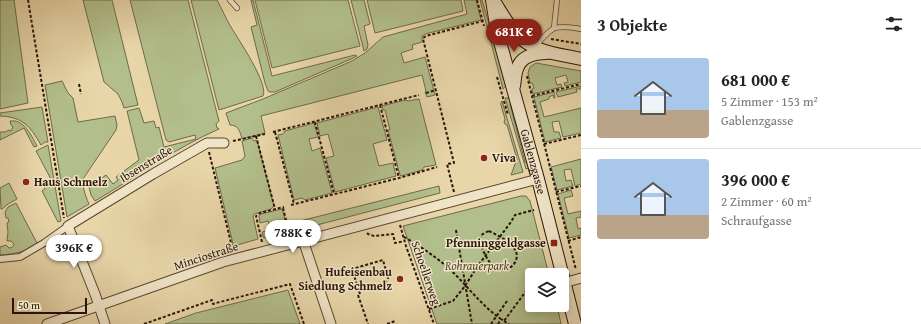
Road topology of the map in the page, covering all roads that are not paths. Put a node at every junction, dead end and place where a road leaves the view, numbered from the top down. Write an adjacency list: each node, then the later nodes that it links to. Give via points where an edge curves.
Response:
1 (230, 0): 4 (lane)
2 (493, 0): 7 (main road, via 518,36); 10 (main road, Gablenzgasse, via 497,31)
3 (557, 0): 5 (lane)
4 (237, 8)
5 (554, 28): 6 (lane, via 569,27); 7 (lane)
6 (581, 30)
7 (535, 47): 8 (main road)
8 (550, 53): 9 (main road); 10 (main road, via 532,55 522,62 517,69)
9 (581, 59)
10 (514, 90): 12 (main road, Gablenzgasse)
11 (224, 142): 13 (street, Ibsenstraße, via 207,143)
12 (538, 179): 14 (street, Minciostraße); 16 (main road, Gablenzgasse)
13 (68, 226): 15 (street, Ibsenstraße, via 20,257); 20 (street)
14 (303, 240): 20 (street, Minciostraße, via 235,258); 23 (street)
15 (0, 260)
16 (559, 268)
17 (580, 279): 18 (street)
18 (569, 282)
19 (569, 304): 24 (main road, Gablenzgasse)
20 (99, 305): 21 (street, Minciostraße); 22 (street)
21 (47, 324)
22 (106, 324)
23 (331, 324)
24 (575, 324)

